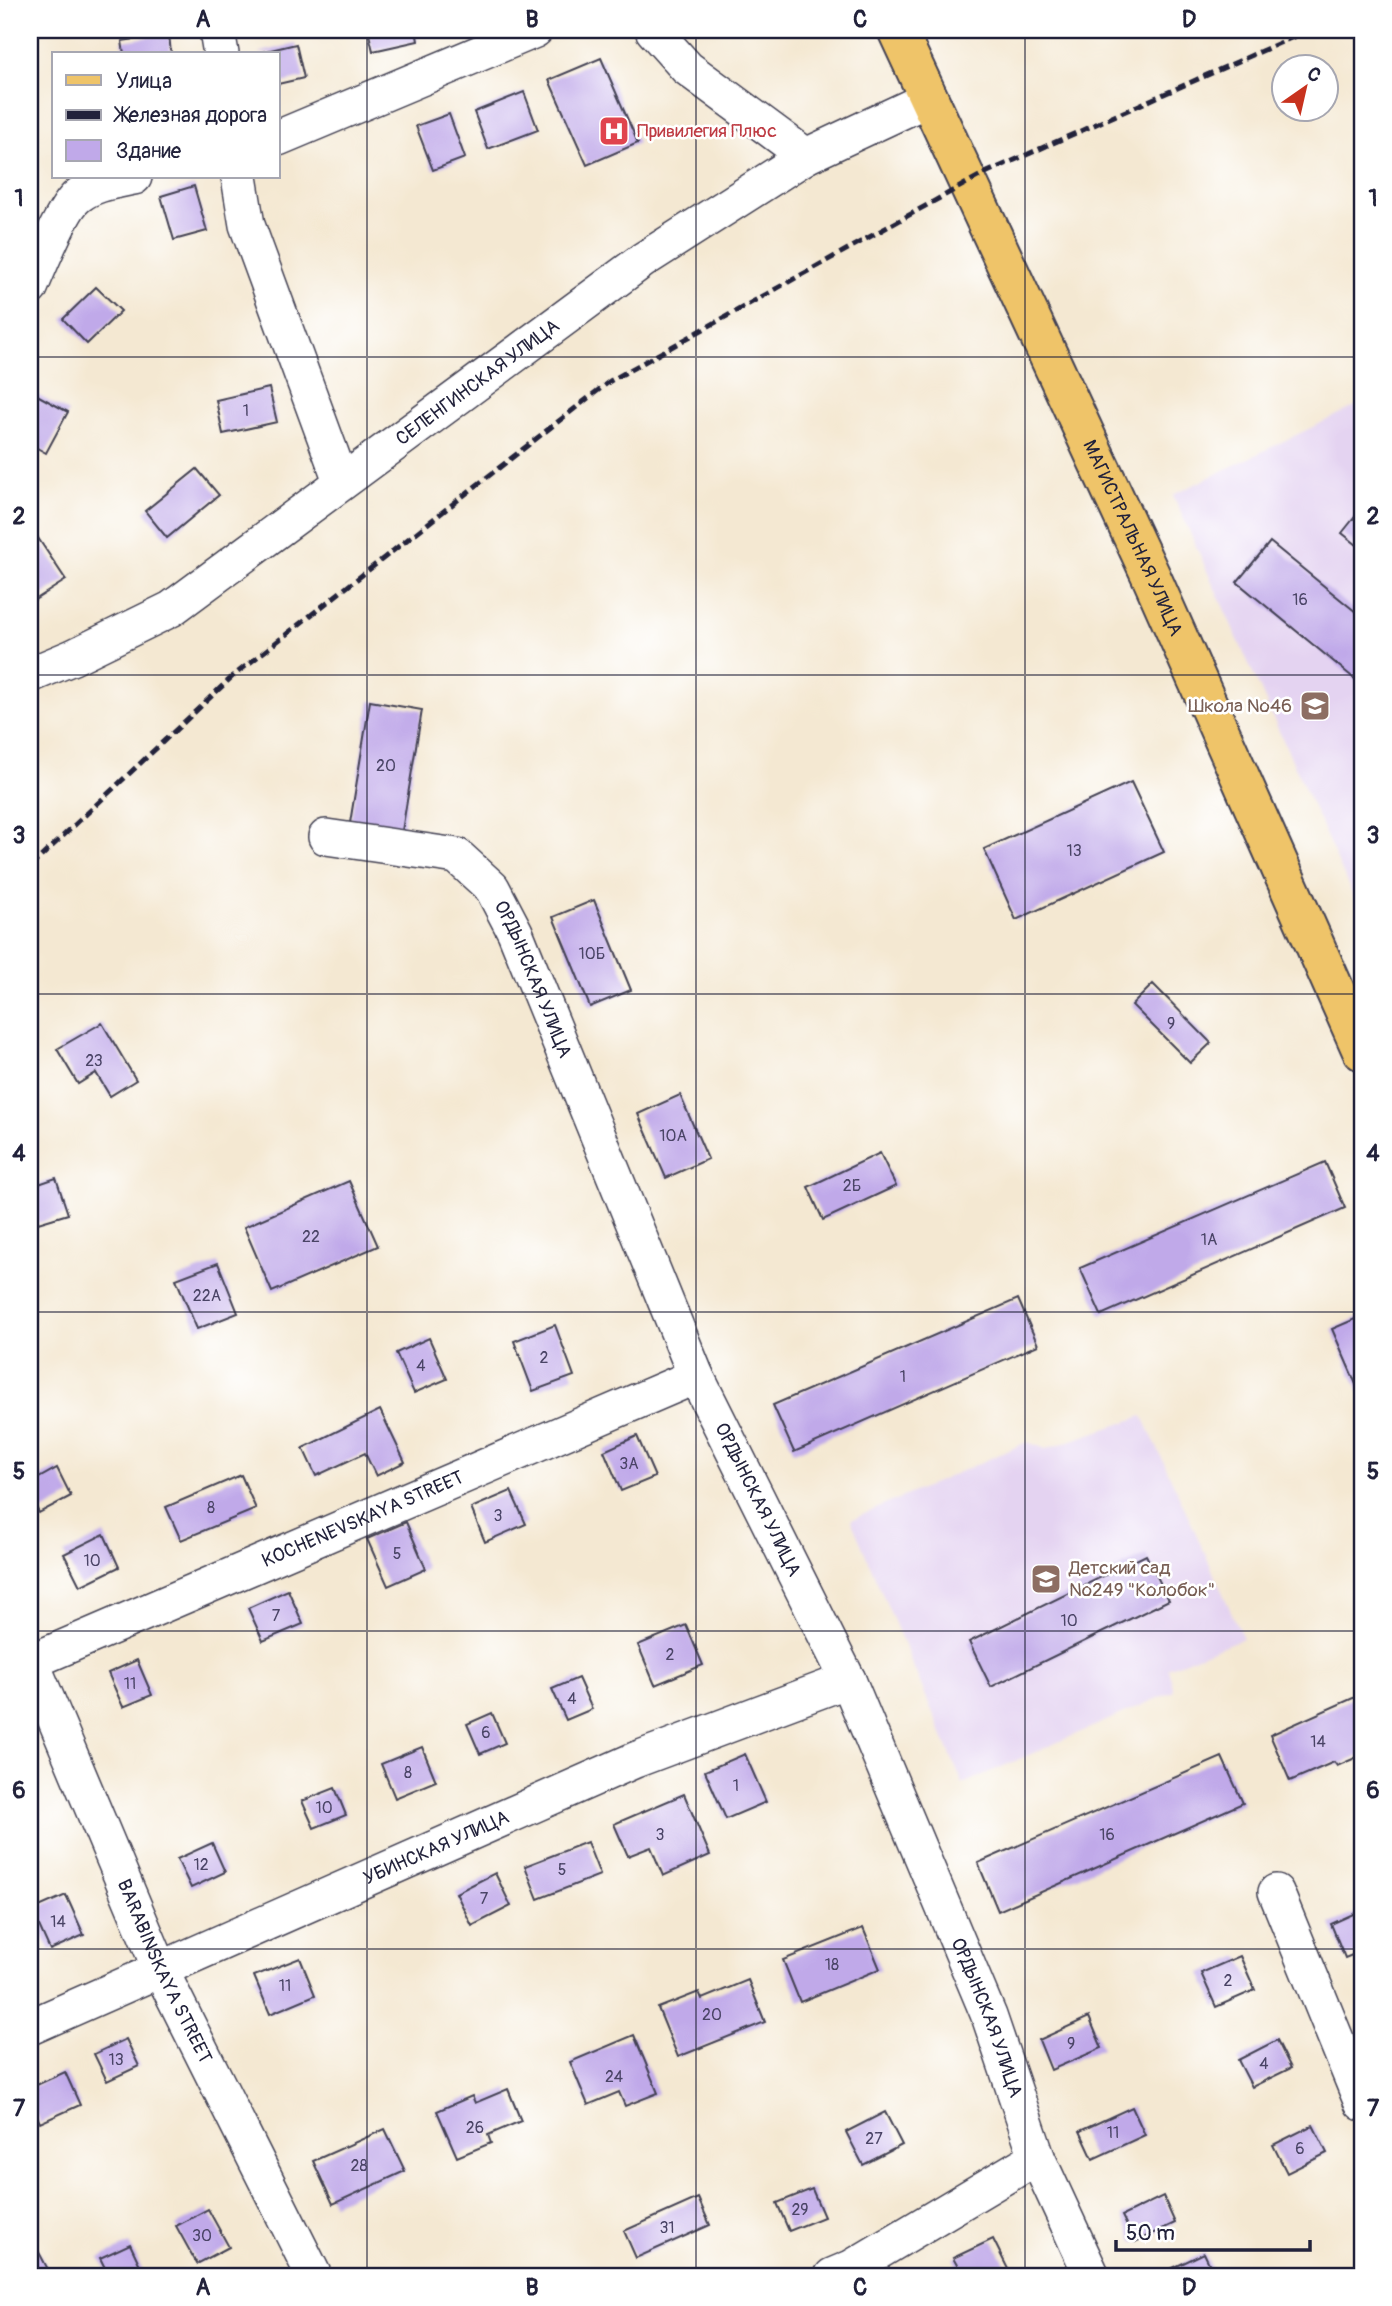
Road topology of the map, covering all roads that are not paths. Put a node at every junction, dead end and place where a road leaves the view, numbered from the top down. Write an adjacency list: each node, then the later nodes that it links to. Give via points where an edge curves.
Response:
1 (217, 30): 5 (street)
2 (535, 30): 7 (street)
3 (653, 30): 8 (street, via 687,68)
4 (897, 30): 6 (main road, МАГИСТРАЛЬНАЯ УЛИЦА)
5 (221, 52)
6 (930, 99): 8 (street, СЕЛЕНГИНСКАЯ УЛИЦА); 15 (main road, МАГИСТРАЛЬНАЯ УЛИЦА, via 1150,574)
7 (280, 137)
8 (806, 156): 12 (street, СЕЛЕНГИНСКАЯ УЛИЦА, via 643,260)
9 (129, 178): 11 (street, via 100,184 76,197)
10 (239, 178): 12 (street, via 247,225)
11 (30, 288)
12 (341, 481): 13 (street, СЕЛЕНГИНСКАЯ УЛИЦА, via 171,608)
13 (30, 675)
14 (326, 837): 16 (street, ОРДЫНСКАЯ УЛИЦА, via 457,856 492,888 515,932)
15 (1362, 1051)
16 (696, 1376): 17 (street, KOCHENEVSKAYA STREET); 18 (street, ОРДЫНСКАЯ УЛИЦА)
17 (30, 1661): 20 (street, BARABINSKAYA STREET)
18 (848, 1680): 20 (street, УБИНСКАЯ УЛИЦА, via 635,1760); 23 (street, ОРДЫНСКАЯ УЛИЦА, via 989,2016)
19 (1276, 1892): 22 (street)
20 (162, 1970): 21 (street, УБИНСКАЯ УЛИЦА); 24 (street, BARABINSKAYA STREET)
21 (30, 2027)
22 (1362, 2103)
23 (1037, 2157): 25 (street); 26 (street, ОРДЫНСКАЯ УЛИЦА)
24 (314, 2276)
25 (832, 2276)
26 (1092, 2276)

